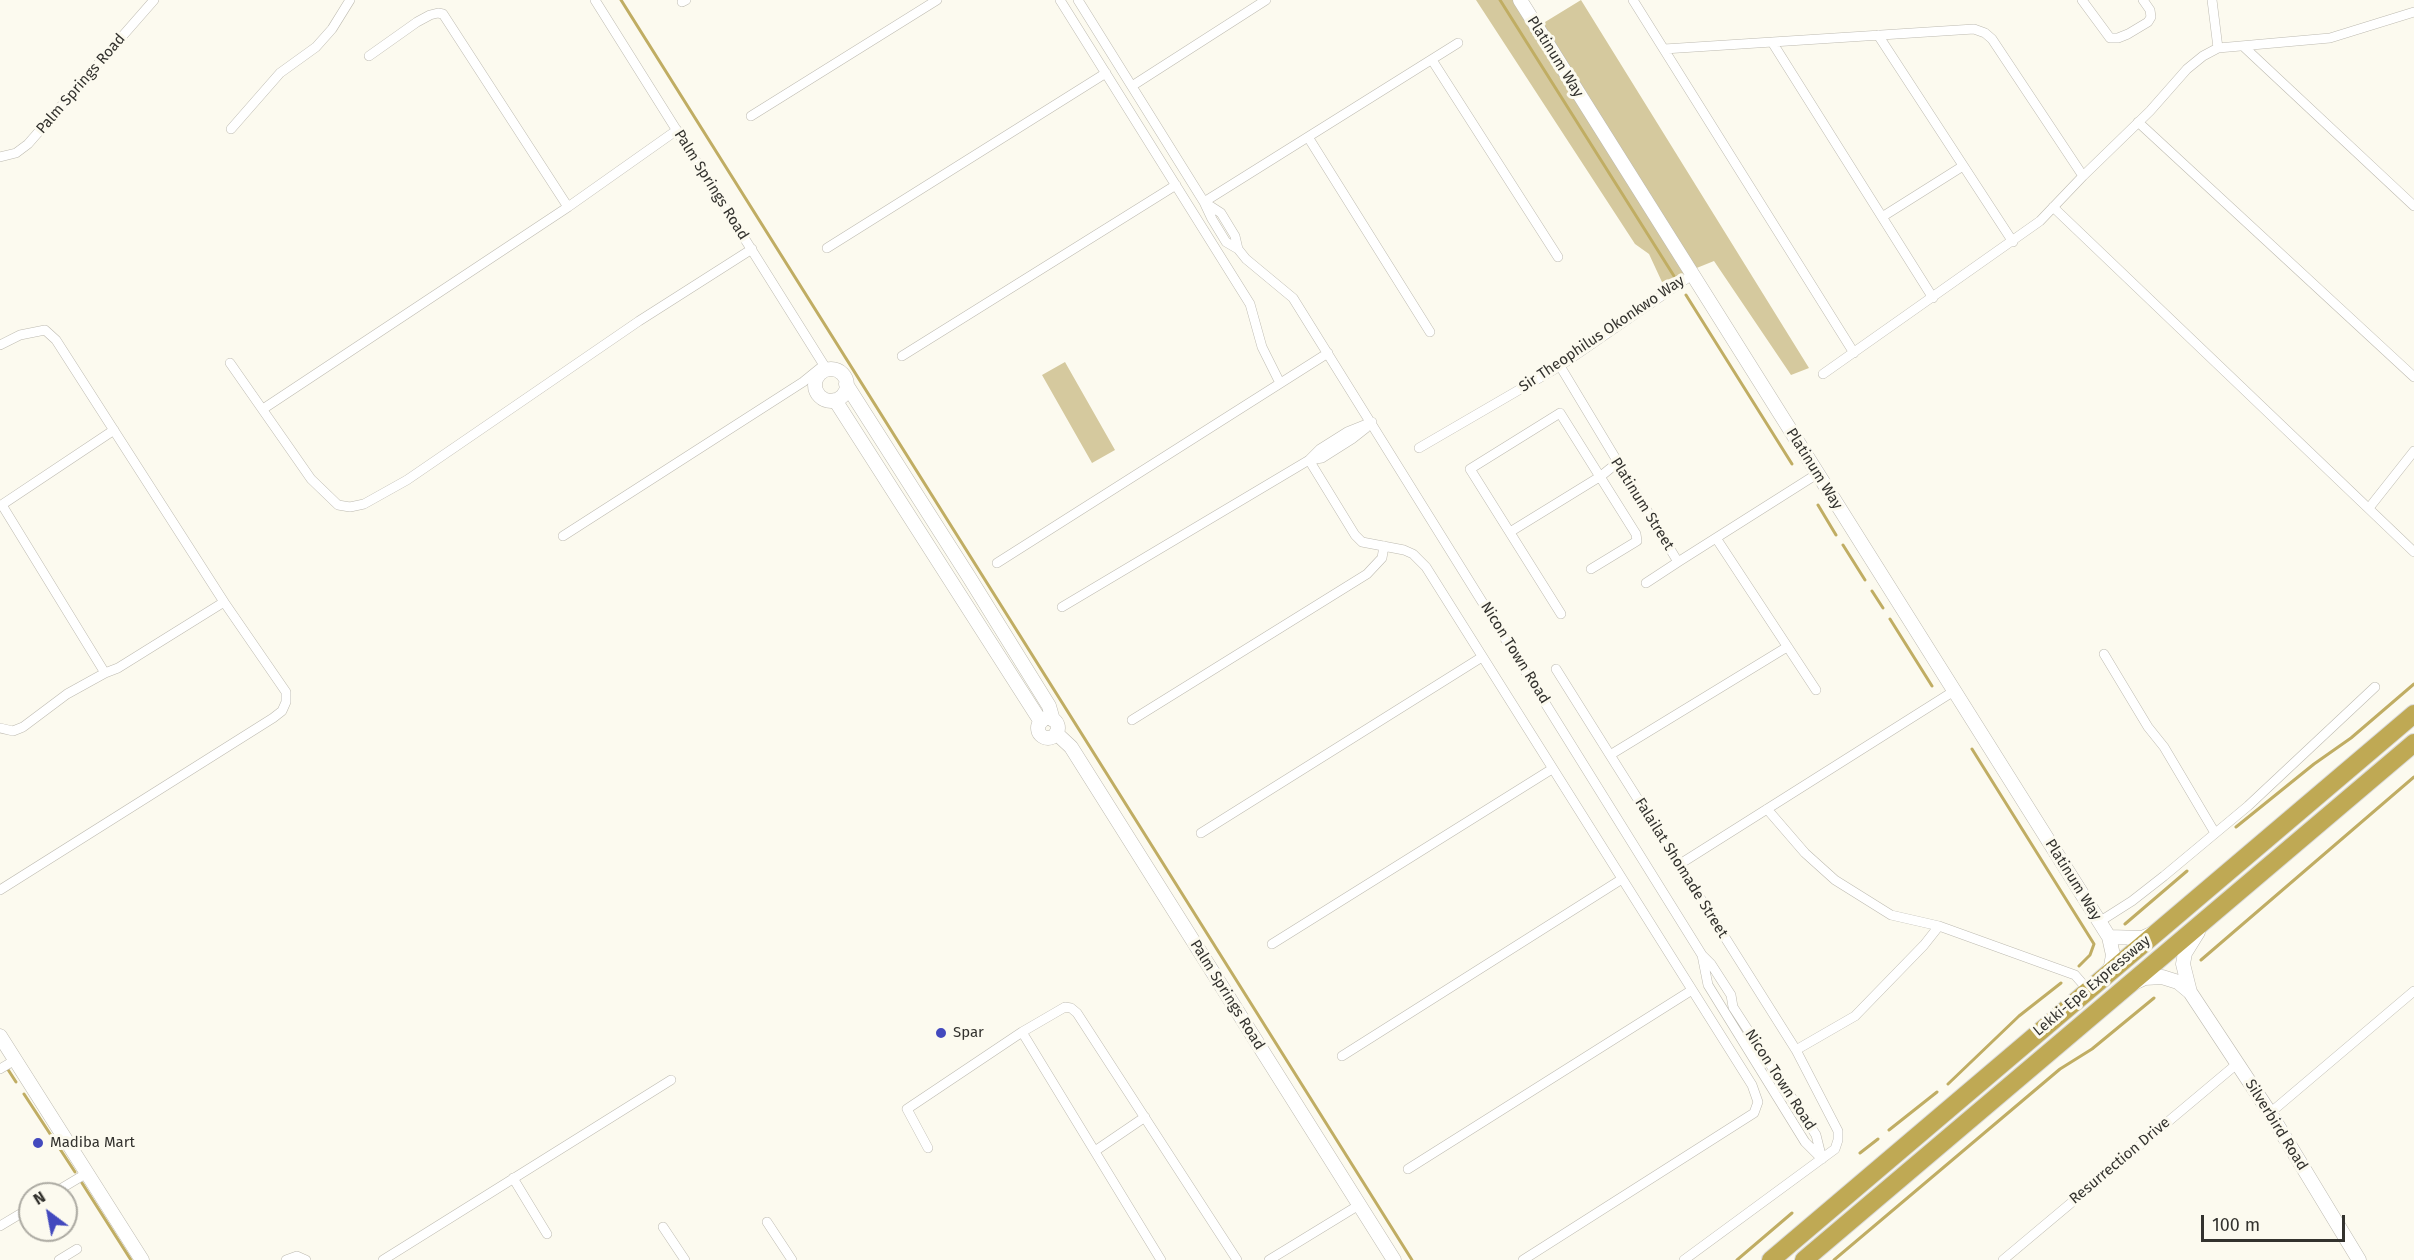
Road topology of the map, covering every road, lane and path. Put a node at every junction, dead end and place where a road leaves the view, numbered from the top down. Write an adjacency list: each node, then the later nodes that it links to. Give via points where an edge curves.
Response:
1 (154, 0): 29 (street, Palm Springs Road, via 28,144 16,153)
2 (350, 0): 26 (street, via 332,29 280,73)
3 (595, 0): 27 (street, Palm Springs Road)
4 (937, 0): 24 (street)
5 (1060, 0): 22 (street)
6 (1078, 0): 23 (street, Nicon Town Road)
7 (1266, 0): 23 (street)
8 (1633, 0): 19 (street)
9 (2082, 0): 10 (street, via 2110,38 2128,34 2148,22 2150,10)
10 (2143, 0)
11 (2212, 0): 18 (street)
12 (1523, 1): 42 (street, Platinum Way)
13 (2414, 12): 17 (street, via 2330,38)
14 (1878, 35): 15 (street); 30 (street); 31 (street, via 1974,30 1984,33 1992,39)
15 (1772, 42): 19 (street); 37 (street)
16 (1458, 43): 21 (street)
17 (2243, 46): 18 (street); 34 (street)
18 (2218, 48): 25 (street, via 2187,69)
19 (1664, 49): 47 (street)
20 (369, 56): 35 (street, via 417,22 430,15 442,15)
21 (1432, 60): 28 (street); 41 (street)
22 (1106, 73): 32 (street); 39 (street)
23 (1132, 86): 33 (street, Nicon Town Road)
24 (751, 116)
25 (2138, 122): 31 (street); 53 (street)
26 (231, 129)
27 (677, 130): 35 (street); 40 (street, Palm Springs Road)
28 (1308, 137): 33 (street); 44 (street)
29 (0, 157)
30 (1963, 166): 37 (street); 38 (street)
31 (2083, 176): 36 (street)
32 (1176, 185): 48 (street); 54 (street, via 1250,304 1262,347)
33 (1204, 202): 46 (street, Nicon Town Road, via 1226,242 1293,298)
34 (2414, 206)
35 (568, 207): 57 (street)
36 (2053, 207): 38 (street); 67 (street)
37 (1882, 217): 43 (street)
38 (2013, 242): 43 (street)
39 (827, 248)
40 (752, 249): 51 (street, Palm Springs Road); 57 (street, via 639,321 407,480 364,504 338,505 325,493)
41 (1558, 257)
42 (1692, 275): 50 (street, Sir Theophilus Okonkwo Way); 64 (street, Platinum Way)
43 (1933, 298): 47 (street)
44 (1430, 332)
45 (0, 345): 59 (street, via 20,335 45,330 56,340)
46 (1328, 353): 54 (street); 58 (street, Nicon Town Road)
47 (1854, 353): 52 (street)
48 (902, 356)
49 (231, 363): 57 (street)
50 (1560, 366): 60 (street, Sir Theophilus Okonkwo Way); 63 (street, Platinum Street)
51 (826, 367): 55 (street, via 838,371); 56 (street, via 815,389 825,399); 69 (street)
52 (1823, 374)
53 (2414, 377)
54 (1280, 383): 74 (street)
55 (846, 384): 56 (street, via 843,394); 90 (street, via 1048,706)
56 (835, 400): 90 (street)
57 (262, 409)
58 (1372, 422): 62 (street, via 1322,458); 107 (street, Nicon Town Road)
59 (114, 430): 66 (street); 77 (street)
60 (1419, 448)
61 (2414, 451): 67 (street)
62 (1309, 460): 71 (street, via 1355,535 1362,542); 78 (street)
63 (1617, 463): 65 (street); 73 (street, Platinum Street)
64 (1817, 474): 70 (street, Platinum Street); 87 (street, Platinum Way)
65 (1601, 476): 68 (street); 68 (street, via 1560,413 1470,469); 75 (street, via 1637,541)
66 (1, 505): 84 (street)
67 (2370, 508): 72 (street)
68 (1510, 532): 79 (street)
69 (563, 536)
70 (1716, 538): 73 (street, Platinum Street); 80 (street)
71 (1384, 546): 82 (street, via 1404,550 1420,560); 89 (street, via 1382,558 1367,574)
72 (2414, 552)
73 (1678, 562): 76 (street)
74 (997, 563)
75 (1592, 569)
76 (1646, 584)
77 (224, 602): 84 (street); 100 (street, via 286,692 282,711)
78 (1062, 607)
79 (1561, 614)
80 (1787, 647): 86 (street); 93 (street)
81 (2104, 654): 97 (street)
82 (1482, 657): 94 (street); 96 (street)
83 (1556, 669): 93 (street, Falailat Shomade Street)
84 (105, 674): 91 (street, via 67,694 23,727 13,731)
85 (2375, 687): 97 (street)
86 (1816, 690)
87 (1954, 691): 95 (street); 102 (street, Platinum Way)
88 (2414, 714): 104 (highway, Lekki-Epe Expressway)
89 (1132, 720)
90 (1050, 725): 134 (street, Palm Springs Road, via 1071,747)
91 (0, 728)
92 (2414, 743): 101 (highway, Lekki-Epe Expressway)
93 (1610, 755): 98 (street, Falailat Shomade Street)
94 (1552, 768): 99 (street); 106 (street)
95 (1767, 809): 98 (street); 103 (street, via 1835,880 1891,915)
96 (1201, 833)
97 (2215, 833): 102 (street, via 2148,889)
98 (1680, 864): 119 (street, Falailat Shomade Street)
99 (1622, 879): 112 (street); 120 (street)
100 (0, 890)
101 (2214, 913): 111 (highway, Lekki-Epe Expressway); 115 (street, via 2185,952 2183,964)
102 (2099, 922): 105 (street, Platinum Way)
103 (1940, 926): 113 (street, via 2075,975); 119 (street, via 1855,1016)
104 (2157, 931): 105 (street, Platinum Way, via 2142,938); 108 (highway, Lekki-Epe Expressway)
105 (2109, 937): 108 (street, Platinum Way, via 2113,955)
106 (1272, 944)
107 (1702, 954): 109 (street, Nicon Town Road); 110 (street, Nicon Town Road)
108 (2107, 974): 113 (highway, Lekki-Epe Expressway)
109 (1720, 977): 110 (street); 116 (street, Nicon Town Road, via 1731,995)
110 (1708, 985): 116 (street, Nicon Town Road)
111 (2124, 988): 115 (street, via 2145,978 2162,977 2178,982); 155 (highway, Lekki-Epe Expressway)
112 (1692, 990): 130 (street); 152 (street, via 1752,1085 1758,1102 1754,1113)
113 (2088, 990): 154 (highway, Lekki-Epe Expressway)
114 (2414, 991): 125 (street)
115 (2190, 992): 122 (street, Silverbird Road)
116 (1729, 1009): 129 (street, Nicon Town Road, via 1816,1135)
117 (1022, 1032): 126 (street, via 1065,1007 1071,1008); 127 (street, via 907,1108); 128 (street)
118 (0, 1036): 121 (street)
119 (1796, 1050): 129 (street, Falailat Shomade Street, via 1838,1131 1835,1149)
120 (1342, 1056)
121 (15, 1060): 123 (street); 131 (street)
122 (2238, 1064): 125 (street, Silverbird Road); 156 (street, Resurrection Drive)
123 (0, 1069)
124 (671, 1080): 132 (street)
125 (2270, 1113): 157 (street, Silverbird Road)
126 (1145, 1117): 128 (street); 149 (street)
127 (928, 1149)
128 (1095, 1151): 148 (street)
129 (1822, 1159): 153 (street, Falailat Shomade Street)
130 (1408, 1169)
131 (87, 1173): 133 (street); 142 (street)
132 (513, 1178): 139 (street); 145 (street)
133 (72, 1182)
134 (1359, 1204): 150 (street); 151 (street, Palm Springs Road)
135 (18, 1215): 137 (street)
136 (767, 1222): 147 (street)
137 (0, 1226)
138 (663, 1227): 146 (street)
139 (547, 1234)
140 (77, 1249): 141 (street)
141 (59, 1260)
142 (142, 1260)
143 (286, 1260): 144 (street, via 297,1256)
144 (306, 1260)
145 (383, 1260)
146 (685, 1260)
147 (792, 1260)
148 (1161, 1260)
149 (1237, 1260)
150 (1269, 1260)
151 (1394, 1260)
152 (1523, 1260)
153 (1684, 1260)
154 (1771, 1260)
155 (1804, 1260)
156 (2002, 1260)
157 (2359, 1260)

